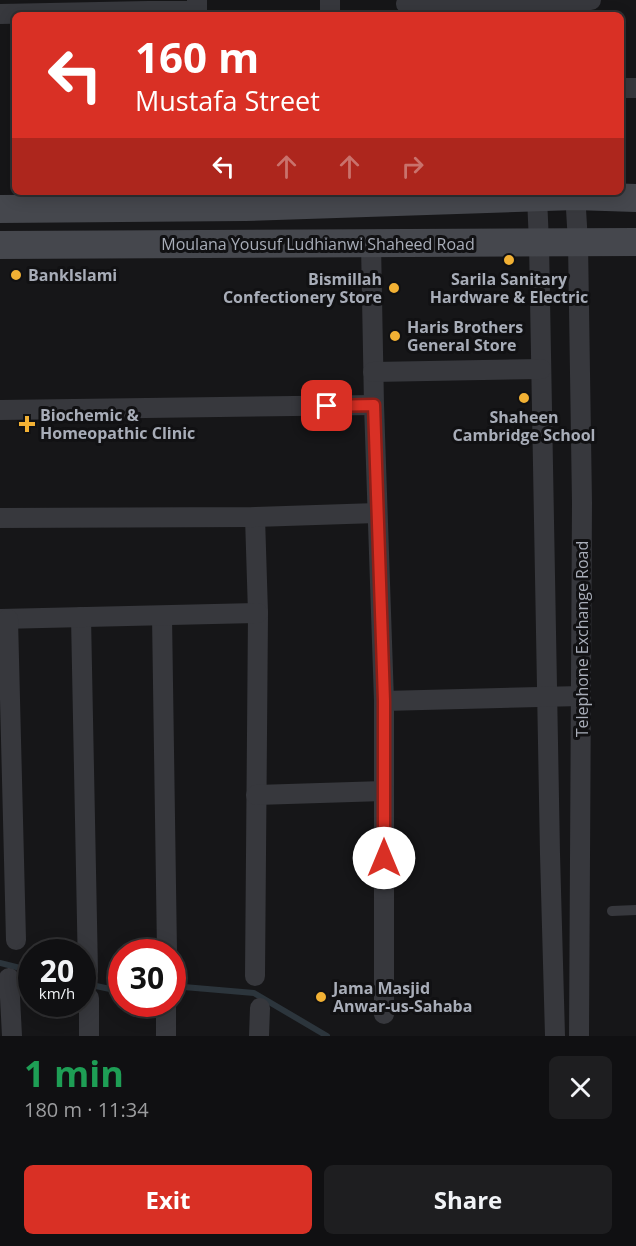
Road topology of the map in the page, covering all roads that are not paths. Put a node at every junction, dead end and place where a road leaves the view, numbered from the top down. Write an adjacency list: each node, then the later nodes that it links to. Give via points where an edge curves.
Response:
1 (197, 0): 8 (street, via 197,10)
2 (571, 0): 3 (street); 4 (street)
3 (591, 0)
4 (406, 4)
5 (60, 6): 6 (street); 7 (street)
6 (15, 12)
7 (111, 12)
8 (145, 12)
9 (562, 195): 12 (street)
10 (575, 195): 18 (street, Telephone Exchange Road)
11 (590, 195): 14 (street)
12 (537, 197): 13 (street); 17 (street)
13 (343, 198): 15 (street, via 245,207)
14 (636, 198)
15 (120, 200): 16 (street)
16 (0, 209)
17 (539, 243): 18 (street, Moulana Yousuf Ludhianwi Shaheed Road); 20 (street, Moulana Yousuf Ludhianwi Shaheed Road); 22 (street)
18 (578, 243): 19 (street, Moulana Yousuf Ludhianwi Shaheed Road); 34 (street, Telephone Exchange Road)
19 (636, 243)
20 (371, 244): 21 (street, Moulana Yousuf Ludhianwi Shaheed Road); 23 (street)
21 (0, 246)
22 (541, 369): 23 (street); 33 (street)
23 (373, 372): 24 (street)
24 (374, 405): 25 (street); 26 (street)
25 (0, 410)
26 (377, 513): 27 (street); 35 (street)
27 (255, 517): 28 (street); 29 (street)
28 (0, 518)
29 (258, 613): 30 (street); 37 (street)
30 (162, 616): 31 (street); 41 (street)
31 (81, 617): 32 (street); 40 (street)
32 (4, 619): 42 (street)
33 (547, 696): 34 (street); 35 (street); 53 (street)
34 (581, 696): 54 (street, Telephone Exchange Road)
35 (384, 701): 36 (street)
36 (384, 791): 37 (street); 46 (street)
37 (256, 795): 43 (street)
38 (612, 910): 39 (lane)
39 (636, 910)
40 (87, 939)
41 (167, 939)
42 (16, 940)
43 (255, 976)
44 (9, 978): 49 (street)
45 (260, 1008): 52 (street)
46 (384, 1014)
47 (89, 1017): 50 (street)
48 (166, 1017): 51 (street)
49 (12, 1036)
50 (89, 1036)
51 (166, 1036)
52 (259, 1036)
53 (555, 1036)
54 (579, 1036)

